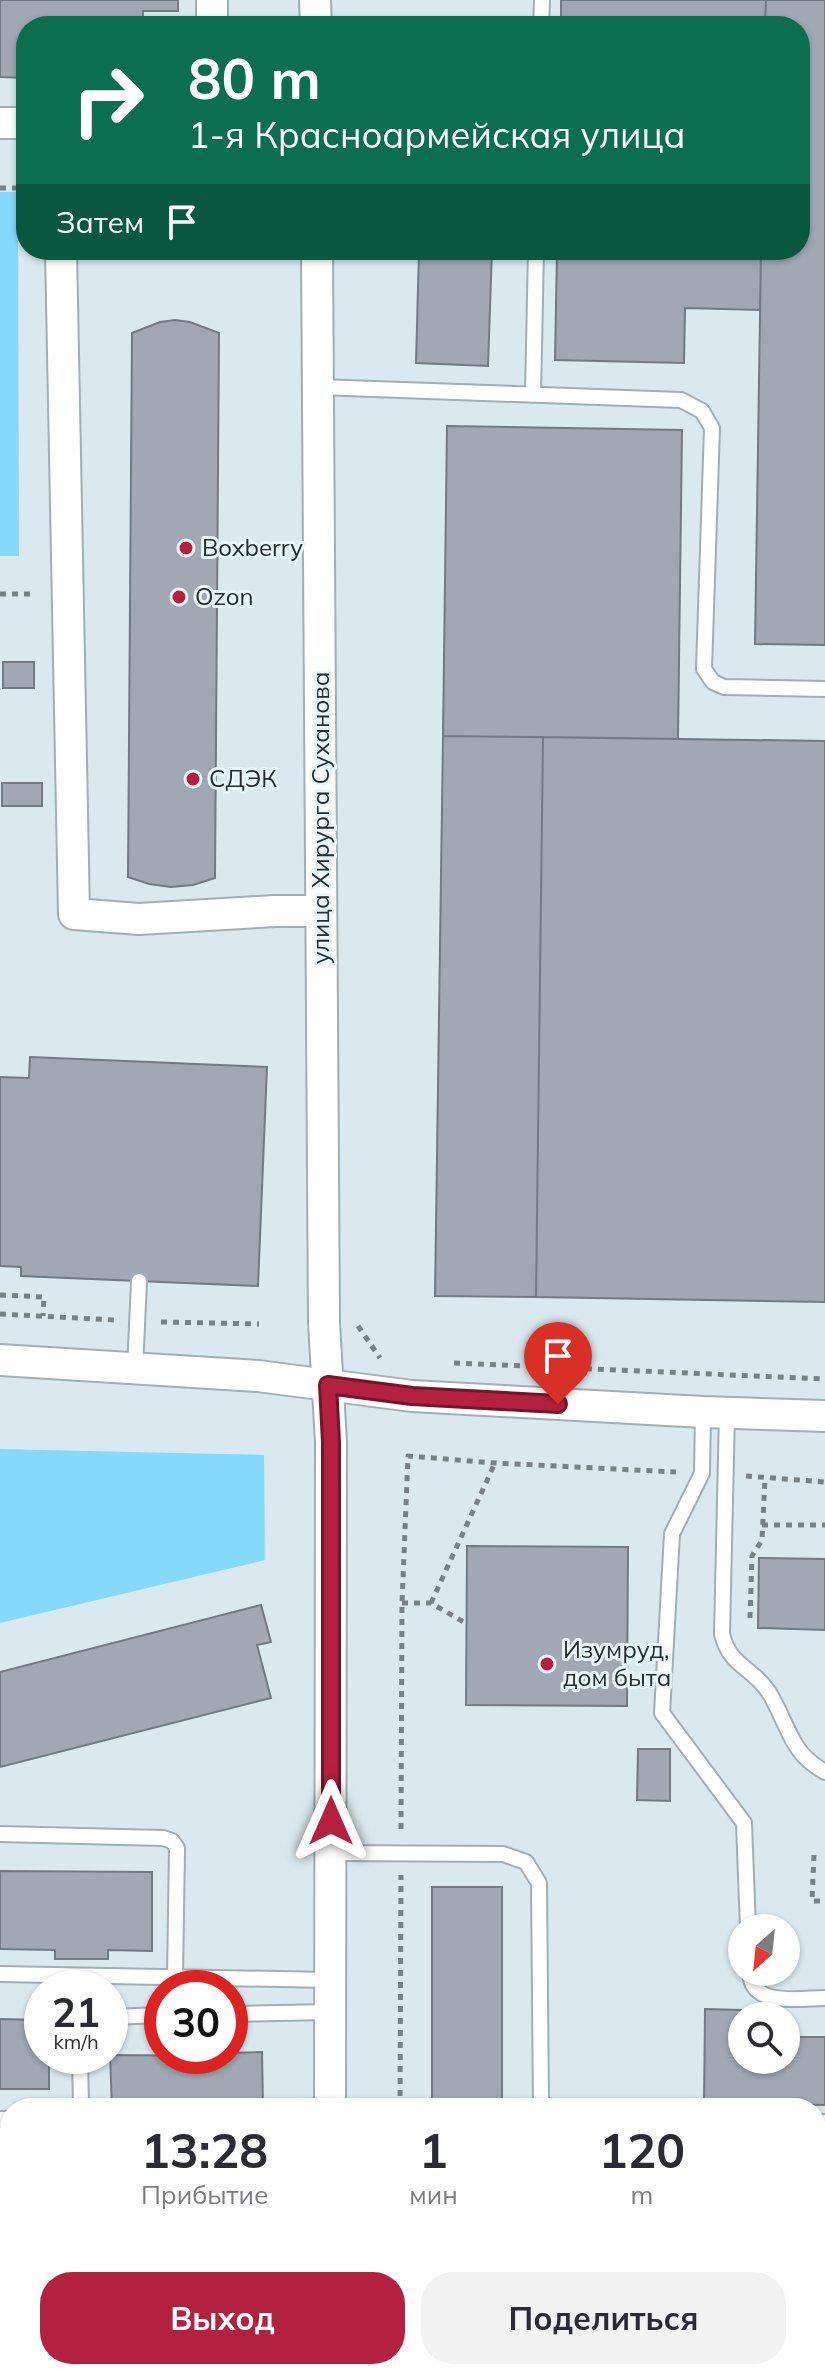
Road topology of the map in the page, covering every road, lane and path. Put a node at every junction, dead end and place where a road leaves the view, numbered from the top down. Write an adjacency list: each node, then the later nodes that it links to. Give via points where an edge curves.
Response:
1 (61, 260): 7 (street, via 74,914 139,919)
2 (317, 260): 4 (street, улица Хирурга Суханова)
3 (536, 260): 5 (lane)
4 (318, 387): 5 (lane); 7 (street, улица Хирурга Суханова)
5 (533, 395): 6 (lane, via 681,400 702,411 712,428 704,669 724,687)
6 (825, 689)
7 (321, 911): 17 (street, улица Хирурга Суханова)
8 (139, 1281): 15 (lane)
9 (0, 1295): 10 (path, via 44,1297)
10 (43, 1316)
11 (358, 1326): 12 (path, via 378,1358)
12 (390, 1359)
13 (0, 1360): 15 (street)
14 (445, 1362): 16 (path)
15 (135, 1369): 17 (street)
16 (825, 1379)
17 (328, 1385): 18 (street, via 412,1396); 33 (street, улица Хирурга Суханова)
18 (715, 1412): 19 (street); 21 (lane); 22 (lane)
19 (825, 1416)
20 (495, 1463): 21 (path); 27 (path, via 408,1456); 28 (path)
21 (702, 1473): 37 (lane, via 672,1534 662,1713 744,1823)
22 (725, 1475): 23 (path); 30 (lane, via 722,1634 732,1659)
23 (765, 1478): 24 (path); 25 (path)
24 (825, 1482)
25 (762, 1525): 26 (path); 30 (path, via 762,1540 752,1556)
26 (825, 1525)
27 (402, 1603): 28 (path); 34 (path)
28 (431, 1603): 29 (path)
29 (467, 1624)
30 (748, 1669): 31 (lane, via 768,1690 803,1756)
31 (825, 1772)
32 (0, 1834): 38 (lane, via 172,1841 177,1848)
33 (331, 1853): 34 (lane); 42 (street, улица Хирурга Суханова)
34 (401, 1853): 50 (path); 51 (lane, via 503,1854 526,1862 539,1883)
35 (814, 1855): 36 (path, via 812,1901)
36 (825, 1901)
37 (747, 1914)
38 (175, 1970)
39 (0, 1974): 40 (lane)
40 (144, 1977)
41 (248, 1979): 42 (lane)
42 (330, 1980): 45 (street, улица Хирурга Суханова)
43 (754, 1986): 44 (lane, via 769,1997)
44 (825, 1998)
45 (330, 2012): 46 (lane); 49 (street, улица Хирурга Суханова)
46 (248, 2014)
47 (80, 2074): 48 (lane)
48 (81, 2098)
49 (330, 2098)
50 (400, 2098)
51 (541, 2098)

